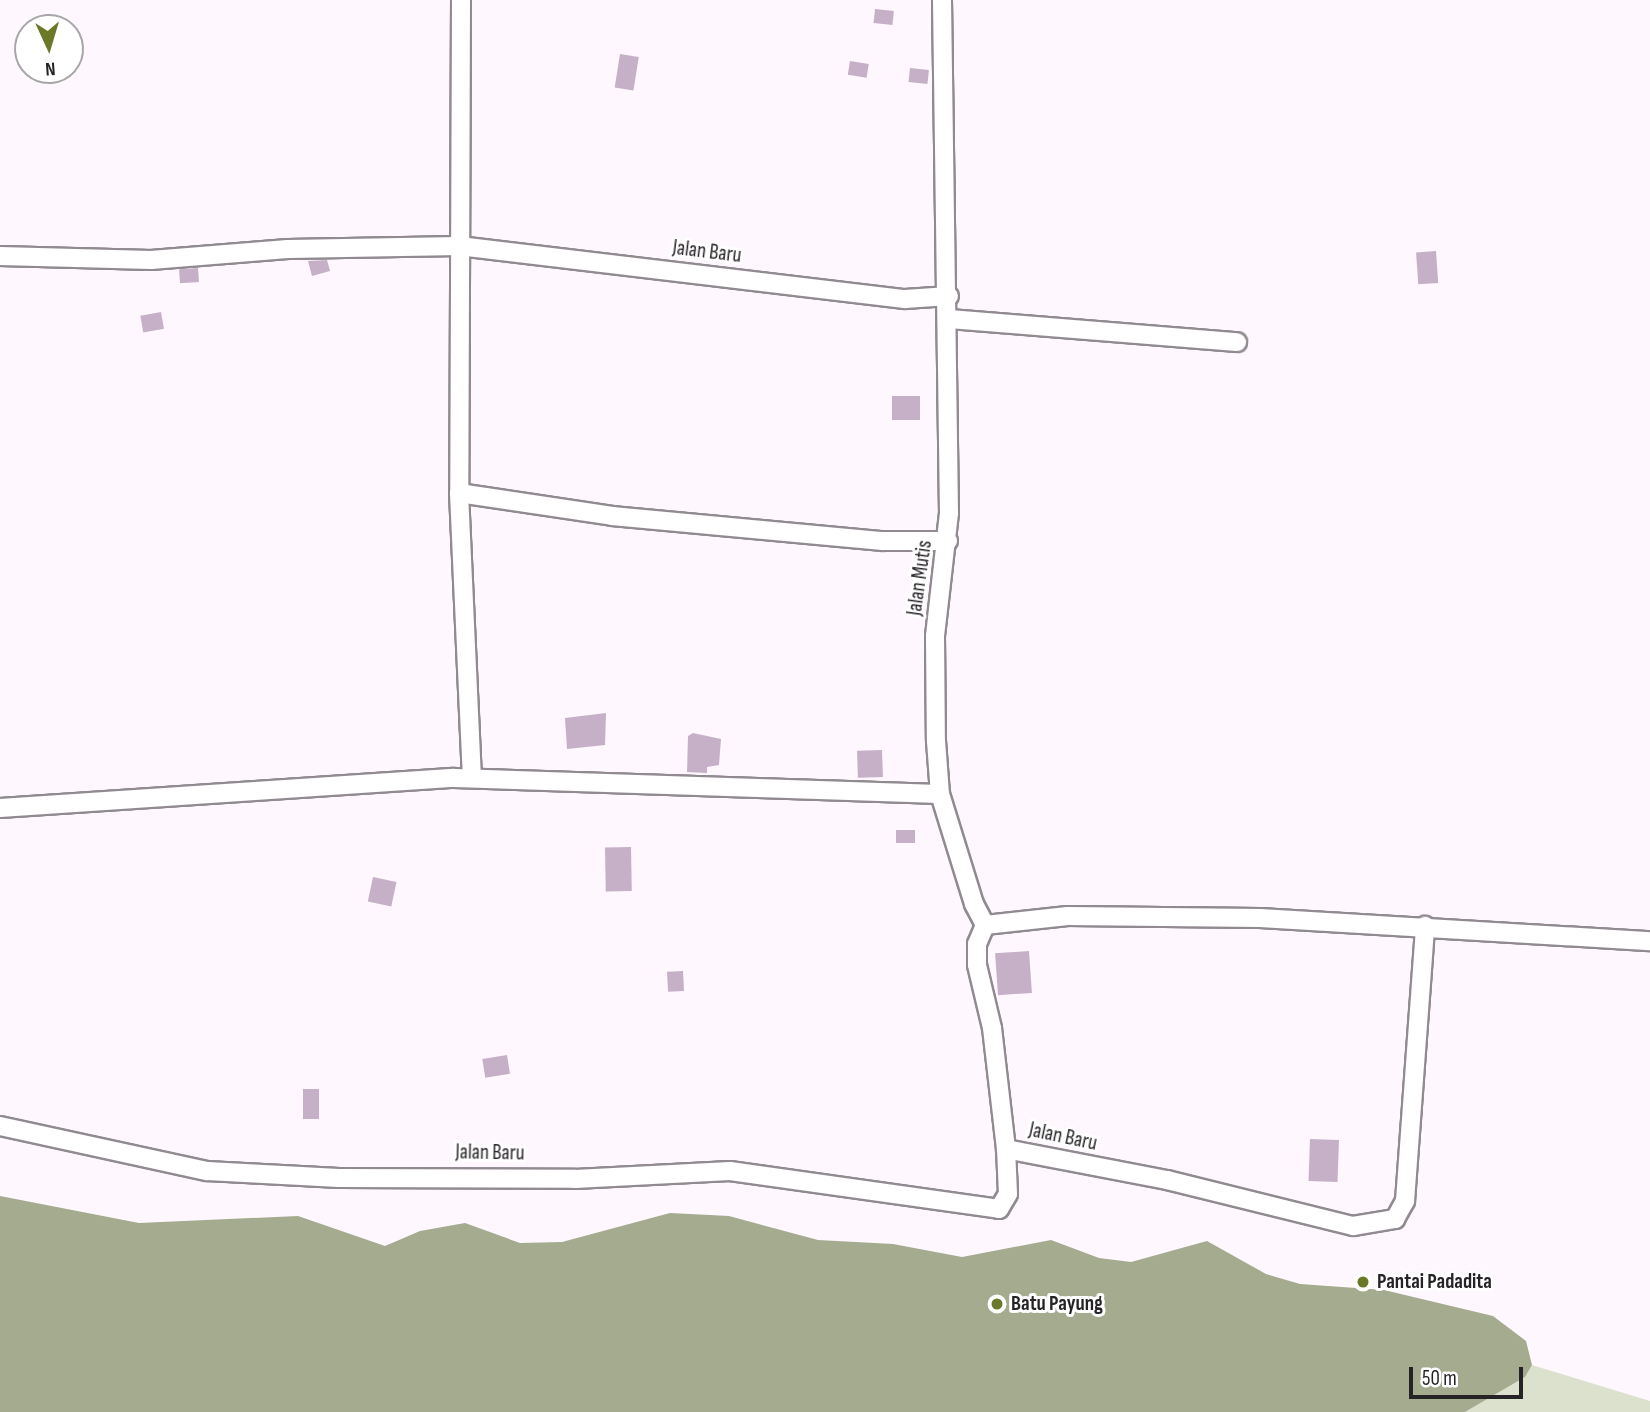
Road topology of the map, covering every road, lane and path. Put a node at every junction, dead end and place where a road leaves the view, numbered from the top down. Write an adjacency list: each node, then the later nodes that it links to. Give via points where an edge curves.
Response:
1 (461, 0): 3 (street)
2 (942, 0): 5 (street, Jalan Mutis)
3 (459, 246): 4 (street, Jalan Baru, via 265,250 151,260); 5 (street, Jalan Baru, via 905,299); 8 (street, via 463,379)
4 (0, 256)
5 (949, 296): 6 (street, Jalan Mutis)
6 (949, 319): 7 (street); 9 (street, Jalan Mutis)
7 (1237, 342)
8 (458, 493): 9 (street, via 611,516 883,541); 10 (street)
9 (948, 541): 11 (street, Jalan Mutis, via 935,636)
10 (472, 778): 11 (street); 12 (street)
11 (940, 794): 13 (street, Jalan Mutis, via 974,904)
12 (0, 808)
13 (985, 925): 14 (street, via 1069,916); 17 (street, via 977,944 977,965 992,1028)
14 (1426, 926): 15 (street); 17 (street, Jalan Baru, via 1405,1201 1395,1219 1353,1226 1167,1180)
15 (1650, 941)
16 (0, 1126): 17 (street, Jalan Baru, via 207,1171 339,1178 575,1179 730,1171 990,1210 1007,1201)
17 (1006, 1149)

